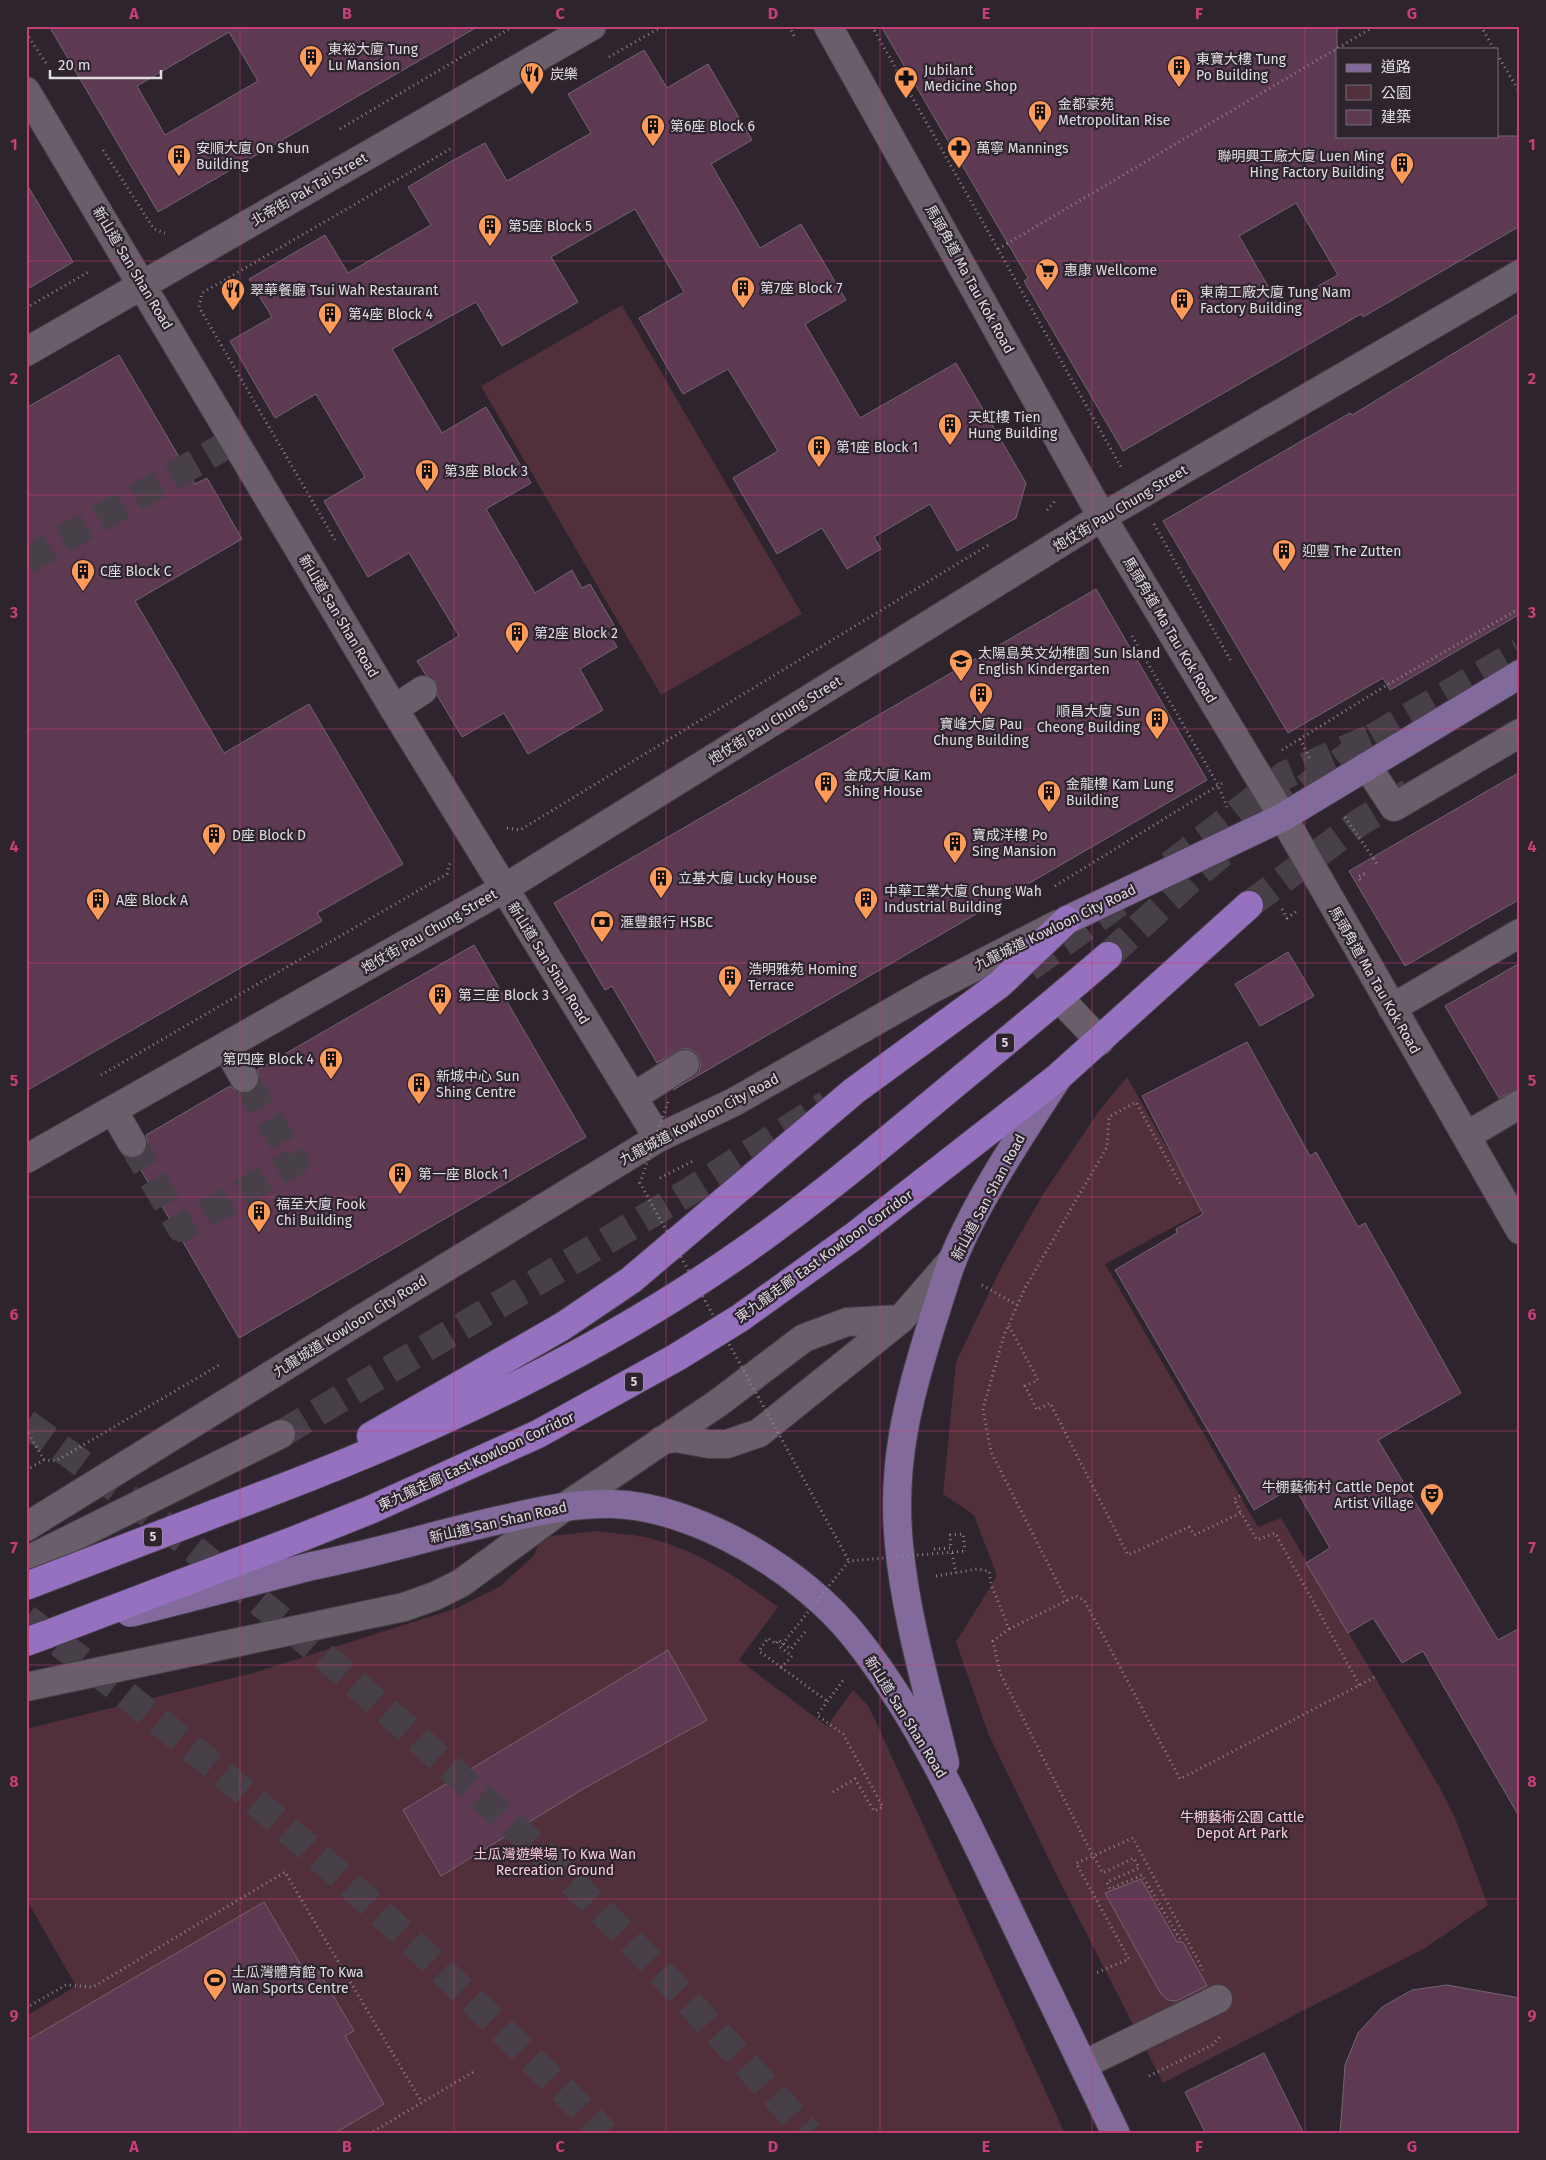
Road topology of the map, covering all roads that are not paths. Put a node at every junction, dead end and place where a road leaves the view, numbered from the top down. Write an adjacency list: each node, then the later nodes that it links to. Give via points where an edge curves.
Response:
1 (592, 26): 5 (street, 北帝街 Pak Tai Street)
2 (828, 26): 7 (street, 馬頭角道 Ma Tau Kok Road)
3 (26, 91): 5 (street, 新山道 San Shan Road)
4 (1520, 274): 7 (street, 炮仗街 Pau Chung Street)
5 (144, 285): 6 (street, 北帝街 Pak Tai Street); 10 (street, 新山道 San Shan Road)
6 (26, 352)
7 (1102, 516): 13 (street, 馬頭角道 Ma Tau Kok Road); 14 (street, 炮仗街 Pau Chung Street)
8 (1520, 674): 12 (main road, 九龍城道 Kowloon City Road)
9 (423, 690): 10 (street)
10 (394, 709): 14 (street, 新山道 San Shan Road)
11 (1520, 733): 12 (street, via 1394,807)
12 (1367, 766): 13 (main road, 九龍城道 Kowloon City Road)
13 (1283, 817): 16 (main road, 九龍城道 Kowloon City Road); 20 (street, 馬頭角道 Ma Tau Kok Road)
14 (503, 889): 22 (street, 炮仗街 Pau Chung Street); 26 (street, 新山道 San Shan Road)
15 (1250, 905): 21 (highway, 東九龍走廊 East Kowloon Corridor / 5)
16 (1067, 920): 30 (street, 九龍城道 Kowloon City Road, via 930,990 734,1102); 38 (highway, via 1000,984 854,1091 631,1280 563,1326)
17 (1520, 933): 20 (street)
18 (1108, 956): 19 (highway, 5)
19 (1059, 998): 21 (street); 38 (highway, 5, via 844,1176 747,1249 688,1288 620,1330 517,1385 395,1442)
20 (1392, 1008): 29 (street, 馬頭角道 Ma Tau Kok Road)
21 (1100, 1041): 24 (highway, 東九龍走廊 East Kowloon Corridor / 5)
22 (226, 1046): 25 (street); 28 (street, 炮仗街 Pau Chung Street)
23 (685, 1064): 26 (street)
24 (1058, 1077): 34 (main road, 新山道 San Shan Road, via 1010,1152); 43 (highway, 東九龍走廊 East Kowloon Corridor / 5, bridge, via 938,1173 798,1278 685,1352 538,1434 370,1510)
25 (244, 1078)
26 (633, 1097): 30 (street, 新山道 San Shan Road)
27 (1520, 1104): 29 (street)
28 (113, 1110): 31 (street); 32 (street, 炮仗街 Pau Chung Street)
29 (1466, 1136): 33 (street, 馬頭角道 Ma Tau Kok Road)
30 (658, 1138): 40 (street, 九龍城道 Kowloon City Road)
31 (132, 1143)
32 (26, 1159)
33 (1520, 1230)
34 (953, 1259): 35 (street); 45 (main road, 新山道 San Shan Road, via 910,1393 900,1443 897,1498 899,1546 908,1610)
35 (901, 1319): 37 (street, via 847,1322 804,1338); 37 (street, via 759,1433 734,1443 721,1444 676,1438)
36 (281, 1434): 41 (street)
37 (662, 1440): 39 (street)
38 (279, 1489): 42 (highway, 5, bridge)
39 (566, 1506): 43 (main road, 新山道 San Shan Road, bridge, via 468,1527); 44 (street, via 461,1583 404,1607); 45 (main road, 新山道 San Shan Road, via 613,1504 660,1510 696,1522 742,1545 787,1574 823,1602 854,1635 885,1678)
40 (28, 1521)
41 (26, 1561)
42 (26, 1586)
43 (37, 1638)
44 (26, 1687)
45 (953, 1793): 47 (main road, 新山道 San Shan Road)
46 (1218, 1999): 47 (street)
47 (1083, 2065): 48 (main road, 新山道 San Shan Road)
48 (1116, 2134)

